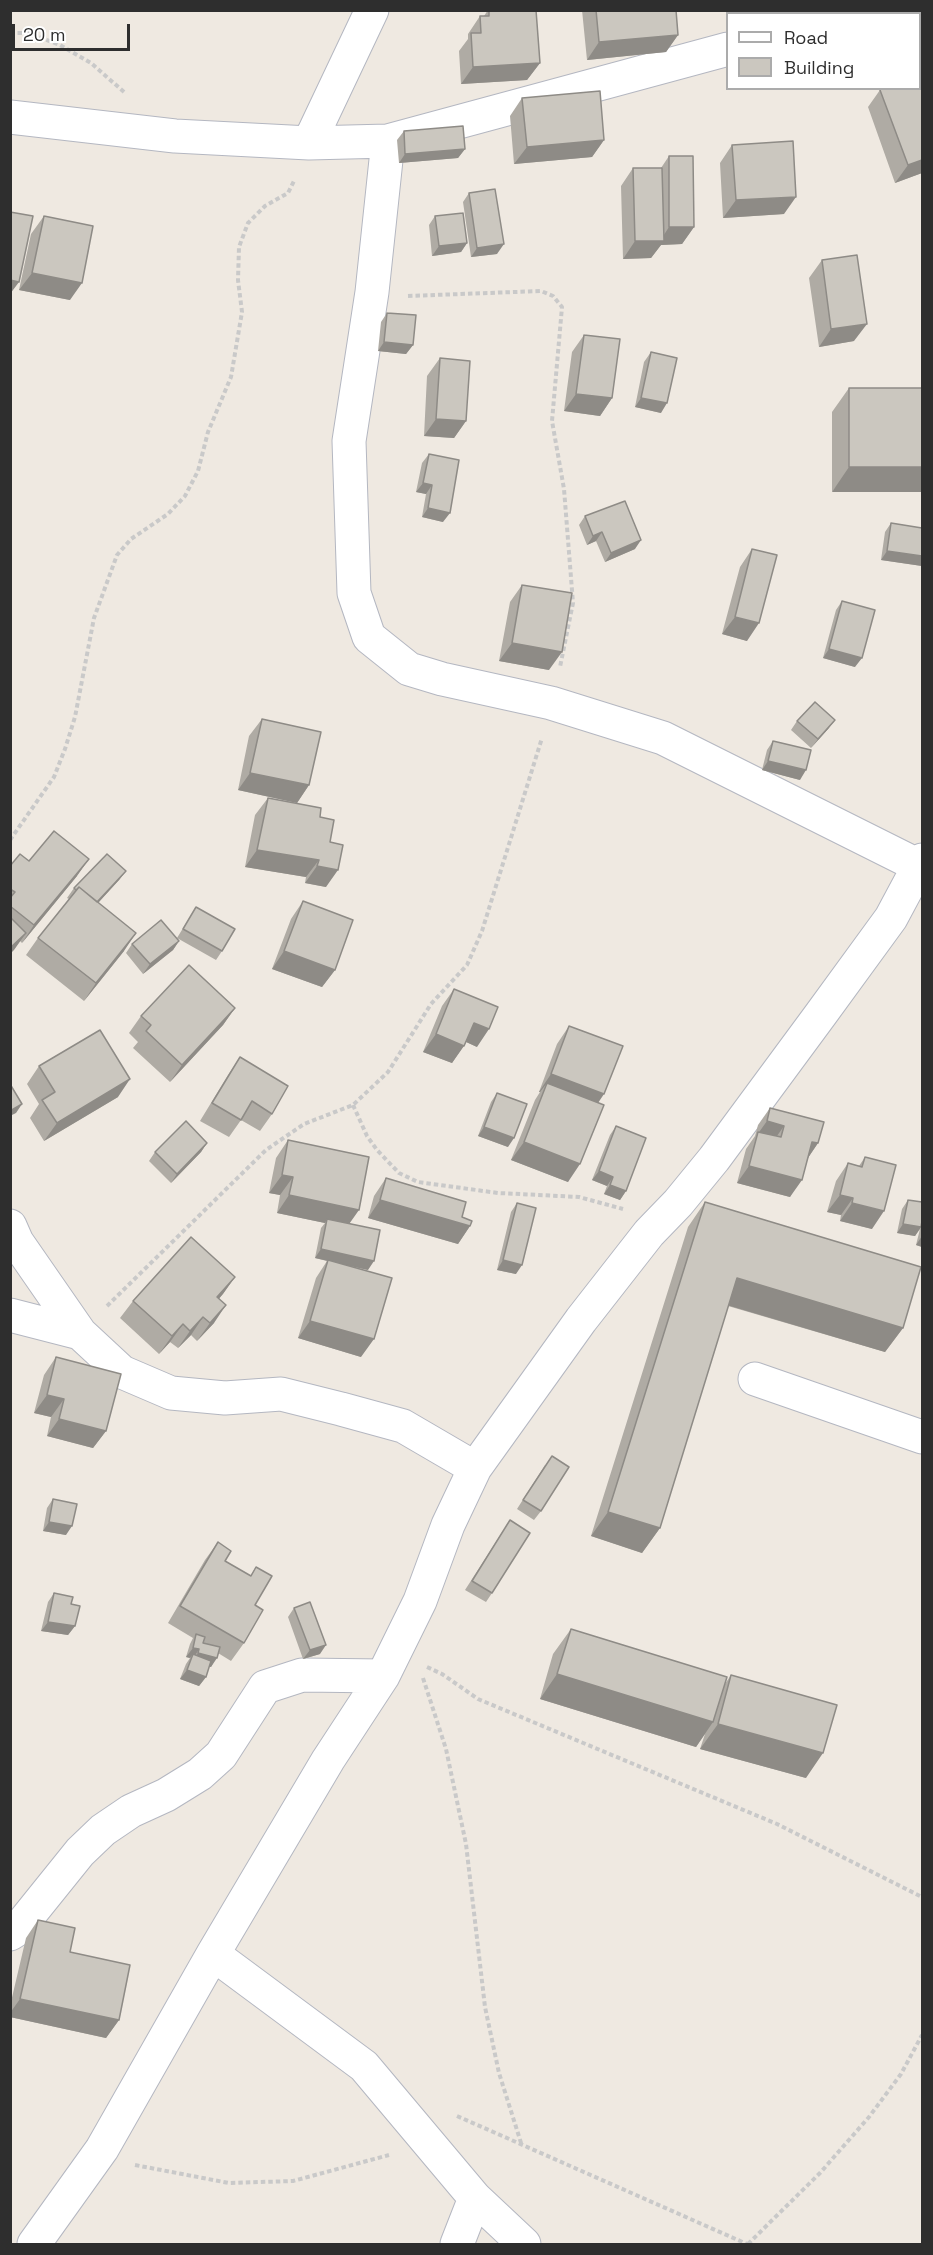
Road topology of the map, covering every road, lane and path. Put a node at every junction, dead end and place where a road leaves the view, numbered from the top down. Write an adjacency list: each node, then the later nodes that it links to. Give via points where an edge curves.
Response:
1 (372, 10): 7 (street)
2 (10, 33): 4 (path, via 28,33 60,45 91,63)
3 (726, 50): 6 (street)
4 (133, 100)
5 (10, 117): 7 (street, via 175,136)
6 (388, 141): 7 (street); 8 (street)
7 (309, 143): 10 (path, via 301,170 288,192 265,206 248,223 239,247 242,312 237,348 231,377 208,432 198,471 185,496 168,514 131,539 117,555 94,618 65,749 54,777)
8 (372, 292): 9 (street, via 349,441 354,592 369,636 409,669 442,680); 9 (path, via 410,296 541,291 553,296 562,307 552,421 564,489 573,603)
9 (551, 703): 11 (street, via 663,738); 12 (path, via 482,931 466,965 431,1004 388,1072)
10 (10, 840)
11 (921, 863): 13 (street, via 891,918 714,1159)
12 (353, 1105): 13 (path, via 377,1150 399,1173 418,1182 579,1197); 16 (path, via 304,1124 266,1150)
13 (662, 1220): 19 (street, via 582,1320)
14 (10, 1226): 16 (street)
15 (10, 1315): 16 (street)
16 (80, 1333): 19 (street, via 122,1372 171,1394 225,1398 281,1394 403,1426)
17 (755, 1379): 18 (street)
18 (922, 1437)
19 (475, 1468): 20 (street)
20 (407, 1629): 21 (path); 22 (street)
21 (418, 1664): 23 (path, via 442,1674 478,1699 777,1824); 29 (path, via 446,1749 466,1844 488,2018 499,2073)
22 (383, 1676): 24 (street, via 302,1675 265,1687 221,1755 200,1774 103,1830); 25 (street, via 328,1760)
23 (922, 1897)
24 (10, 1934)
25 (213, 1954): 28 (street, via 364,2066); 30 (street)
26 (922, 2035): 35 (path, via 901,2074 869,2117 820,2173)
27 (454, 2115): 29 (path)
28 (426, 2141): 30 (path, via 293,2181 229,2183 137,2166); 31 (street)
29 (522, 2146): 35 (path)
30 (102, 2149): 32 (street)
31 (475, 2198): 33 (street); 34 (street)
32 (34, 2244)
33 (458, 2244)
34 (524, 2244)
35 (747, 2244)

